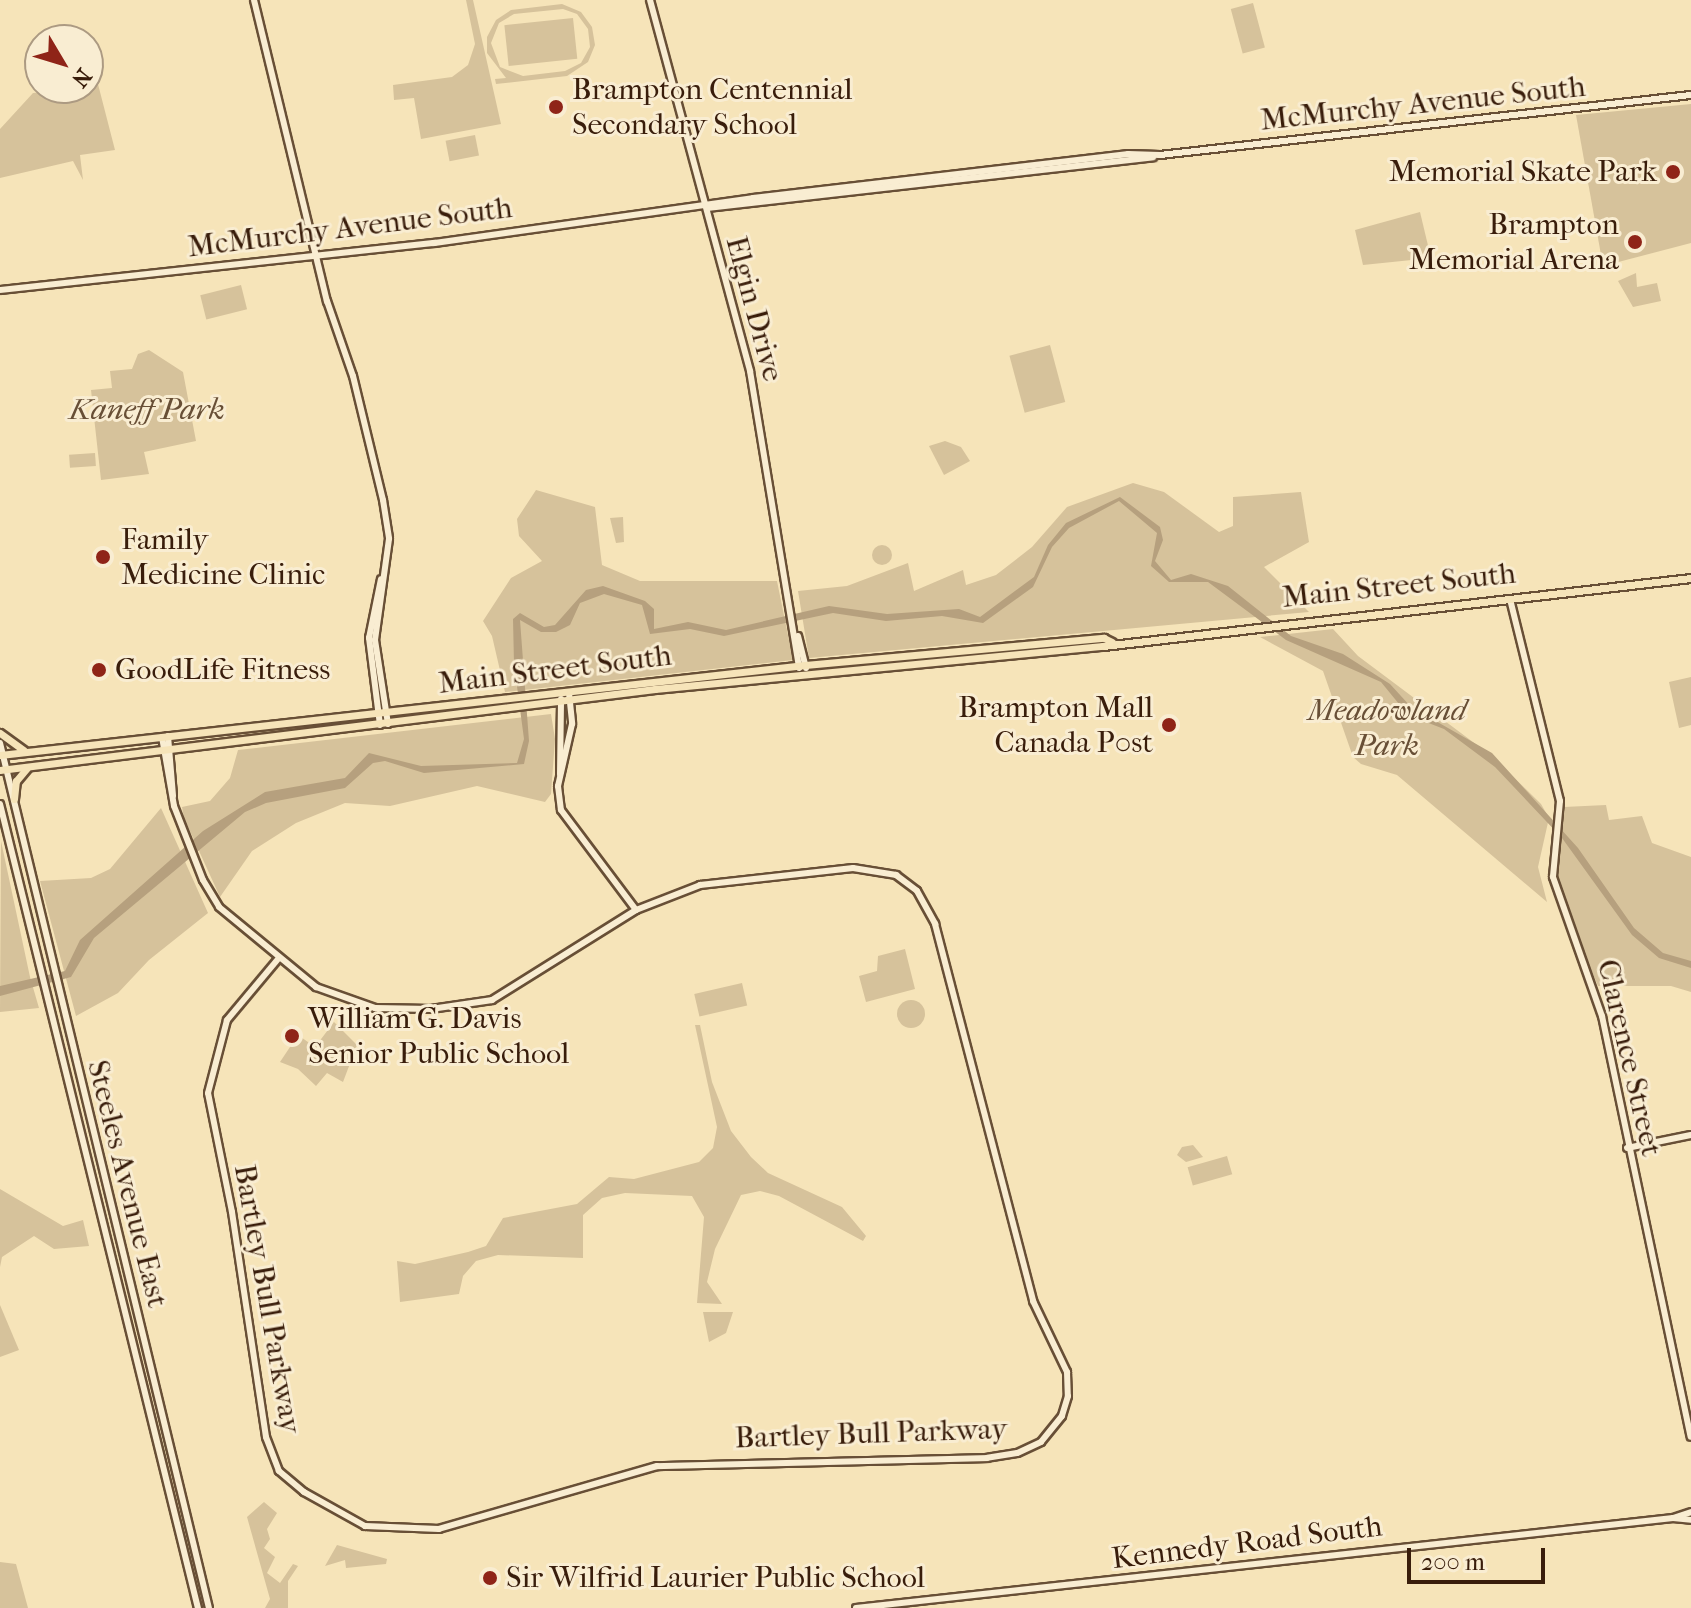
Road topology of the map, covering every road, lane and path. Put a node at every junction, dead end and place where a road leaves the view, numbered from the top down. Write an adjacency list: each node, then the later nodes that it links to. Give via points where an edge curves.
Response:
1 (254, 0): 5 (street)
2 (650, 0): 4 (street, Elgin Drive)
3 (1691, 95): 4 (street, McMurchy Avenue South, via 1160,155 1128,154)
4 (705, 208): 5 (street, McMurchy Avenue South); 10 (street, Elgin Drive, via 750,371)
5 (317, 256): 6 (street, McMurchy Avenue South); 14 (street, via 389,539 375,640)
6 (0, 290)
7 (1691, 578): 8 (main road, Main Street South)
8 (1510, 599): 9 (main road, Main Street South); 31 (street, Clarence Street, via 1556,780 1557,893 1596,991)
9 (1112, 642): 10 (main road, Main Street South, via 1104,638); 11 (main road, Main Street South)
10 (802, 665): 11 (street, Elgin Drive); 12 (main road, Main Street South)
11 (804, 675): 12 (main road, Main Street South)
12 (565, 697): 13 (main road, Main Street South); 28 (street, via 558,798 568,826)
13 (508, 704): 14 (main road, Main Street South); 15 (main road, Main Street South)
14 (383, 715): 15 (street); 17 (main road, Main Street South)
15 (384, 724): 21 (main road, Main Street South)
16 (0, 733): 20 (main road)
17 (165, 736): 19 (main road, Main Street South); 21 (street, Bartley Bull Parkway)
18 (0, 743): 22 (street, Steeles Avenue East)
19 (95, 744): 20 (main road, Main Street South); 23 (main road)
20 (29, 751): 22 (main road, Main Street South)
21 (167, 751): 23 (main road, Main Street South); 29 (street, Bartley Bull Parkway, via 173,799 219,907)
22 (1, 755): 25 (street, Steeles Avenue East)
23 (97, 759): 24 (main road, Main Street South)
24 (29, 766): 25 (main road, Main Street South); 26 (main road, via 17,778)
25 (3, 770): 26 (street, Steeles Avenue East)
26 (14, 799): 38 (street, Steeles Avenue East, via 59,1005)
27 (0, 804): 37 (street, Steeles Avenue East)
28 (636, 910): 29 (street, Bartley Bull Parkway, via 518,988 472,1004 397,1011 365,1006 316,987); 29 (street, Bartley Bull Parkway, via 700,885 853,868 896,875 924,900 987,1109 1033,1301 1062,1357 1069,1384 1062,1416 1041,1442 987,1458 657,1466 439,1529 365,1526 304,1492 279,1471 266,1437 208,1093 227,1020)
29 (278, 959)
30 (1691, 1135): 31 (street)
31 (1627, 1148): 32 (street, Clarence Street)
32 (1691, 1437)
33 (1691, 1512): 34 (street)
34 (1673, 1518): 35 (street, Kennedy Road South); 36 (street, Kennedy Road South)
35 (1691, 1520)
36 (914, 1605): 39 (street, Kennedy Road South)
37 (198, 1608)
38 (209, 1608)
39 (856, 1608)

